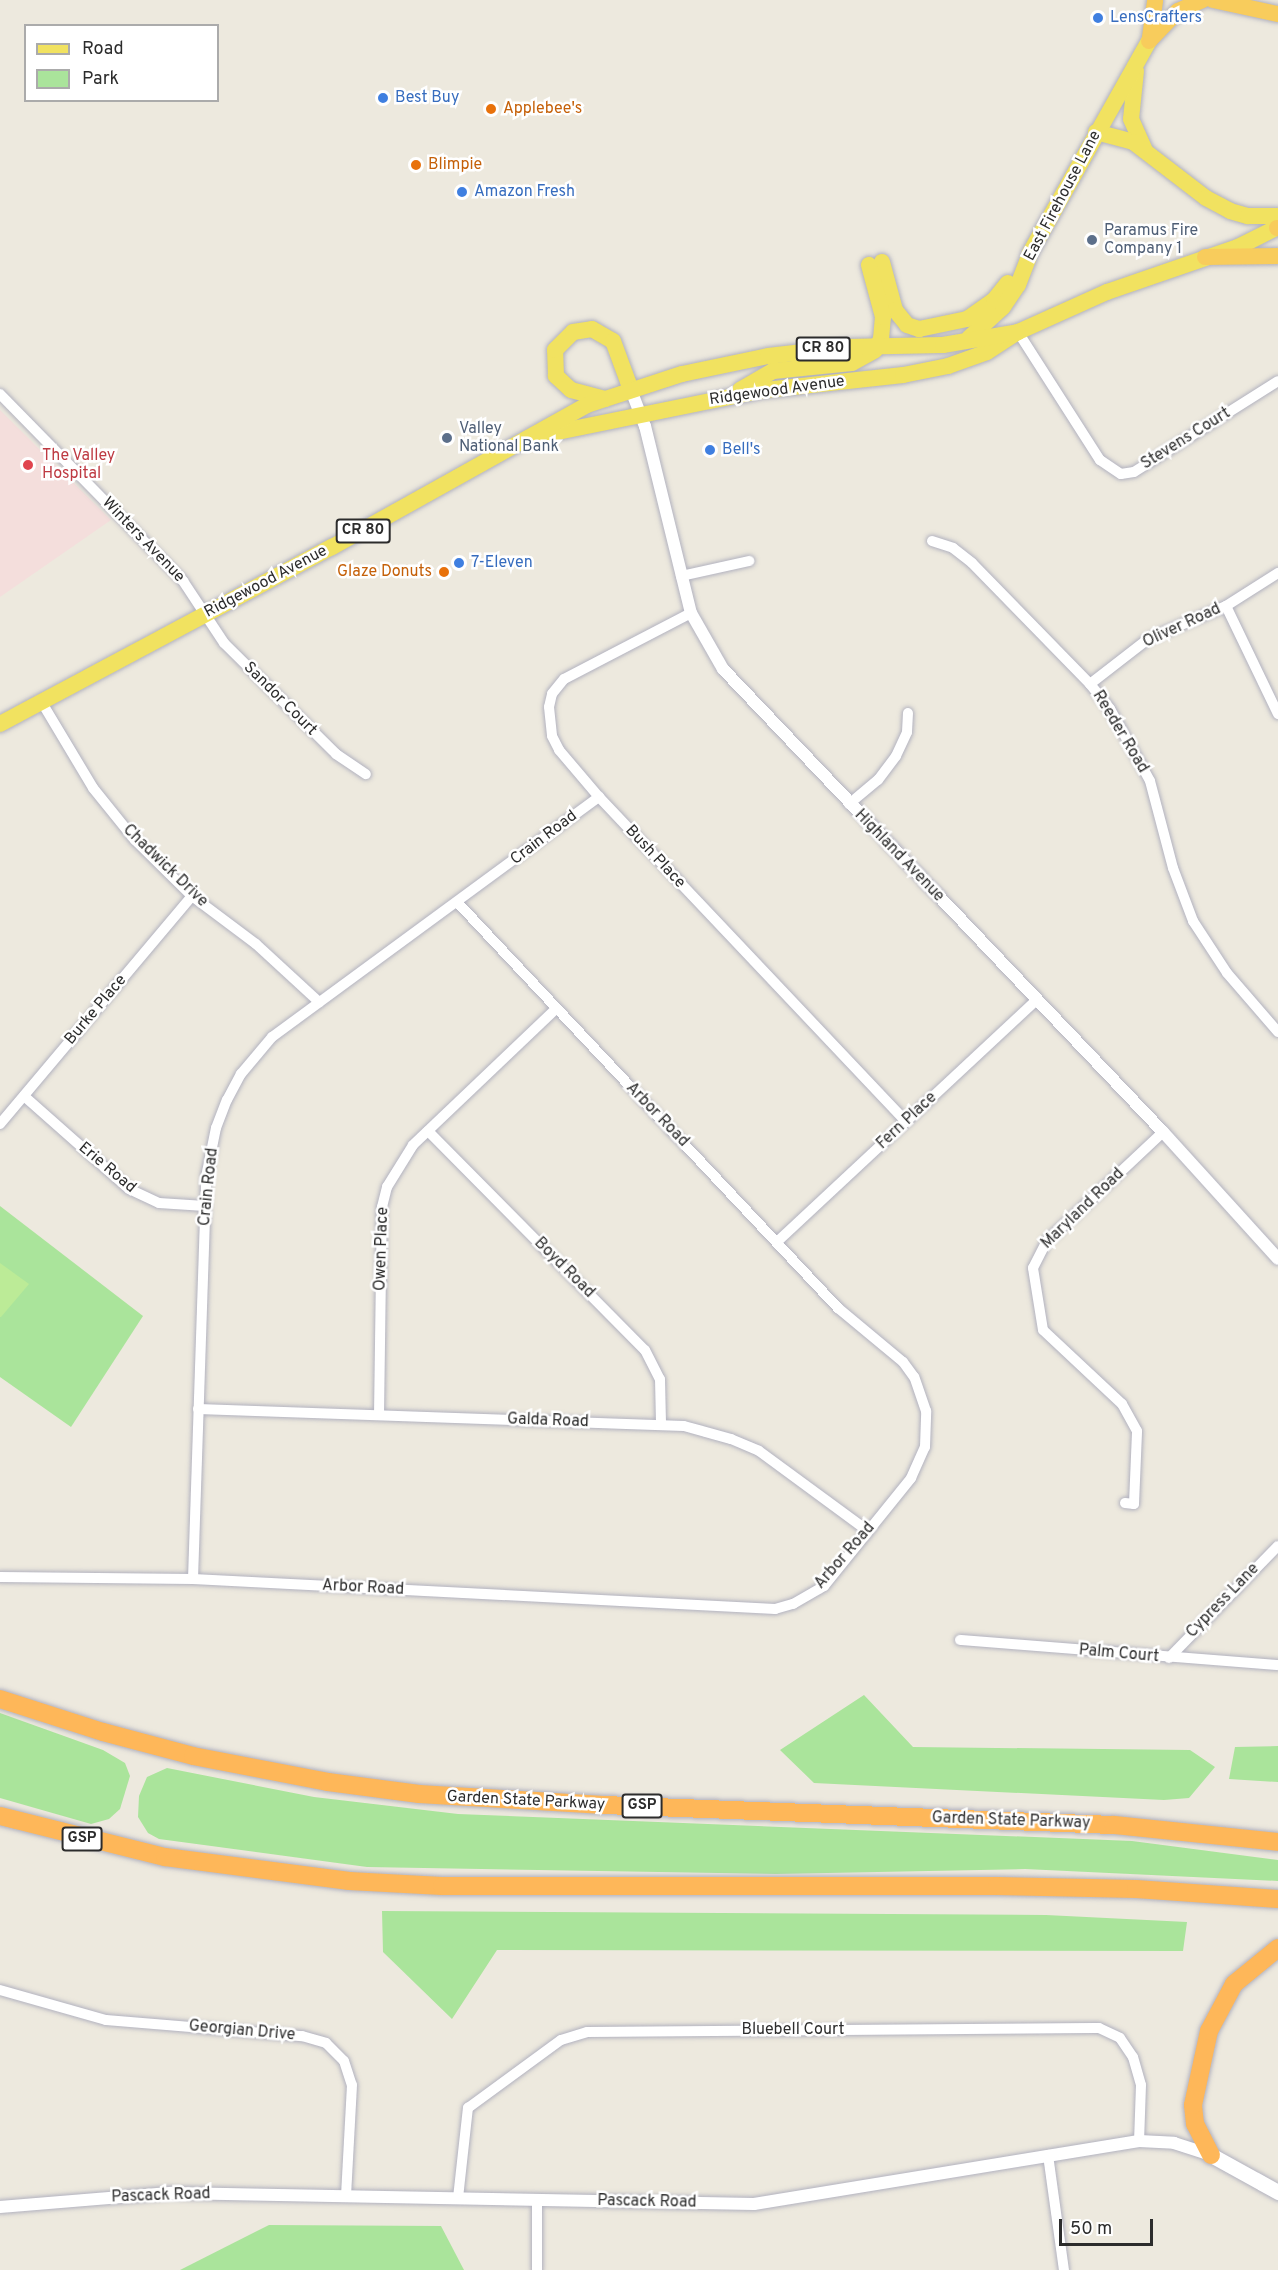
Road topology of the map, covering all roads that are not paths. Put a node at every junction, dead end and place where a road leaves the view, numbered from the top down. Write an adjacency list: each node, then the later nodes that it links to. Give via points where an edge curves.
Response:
1 (1155, 0): 5 (highway, via 1155,22)
2 (1203, 0): 5 (highway, via 1178,11)
3 (1213, 0): 4 (highway)
4 (1278, 14)
5 (1149, 41): 6 (main road, East Firehouse Lane)
6 (1140, 57): 7 (main road, East Firehouse Lane); 8 (main road, via 1131,119 1139,141)
7 (1096, 132): 8 (main road, via 1126,139); 10 (main road, East Firehouse Lane)
8 (1150, 155): 9 (main road, via 1230,211)
9 (1278, 225): 12 (main road, Ridgewood Avenue / CR 80)
10 (1030, 253): 14 (main road, East Firehouse Lane, via 1011,297); 15 (main road, via 1005,288 981,310 950,325 927,329 913,328 900,318 875,263 883,316)
11 (1278, 256): 12 (highway)
12 (1205, 257): 13 (main road, Ridgewood Avenue / CR 80, via 1129,283)
13 (1018, 332): 14 (main road, Ridgewood Avenue / CR 80); 16 (street, Stevens Court, via 1100,460 1121,474 1134,472); 19 (main road, Ridgewood Avenue / CR 80, via 987,352 927,371)
14 (966, 340): 15 (main road, Ridgewood Avenue / CR 80, via 923,346)
15 (878, 346): 17 (main road, Ridgewood Avenue / CR 80, via 768,356 705,368); 19 (main road, via 852,363 773,371)
16 (1278, 381)
17 (630, 390): 20 (main road, Ridgewood Avenue / CR 80); 20 (main road, via 613,341 592,328 573,332 555,350 556,376 571,390); 21 (street, Highland Avenue)
18 (0, 394): 28 (street, Winters Avenue, via 183,581)
19 (727, 397): 21 (main road, Ridgewood Avenue / CR 80)
20 (606, 399): 22 (main road, Ridgewood Avenue / CR 80, via 572,411)
21 (640, 414): 22 (main road, Ridgewood Avenue / CR 80); 26 (street, Highland Avenue)
22 (530, 438): 28 (main road, Ridgewood Avenue / CR 80)
23 (932, 541): 30 (street, Reeder Road, via 952,548 972,563)
24 (749, 561): 26 (street)
25 (1278, 573): 27 (street, Oliver Road)
26 (681, 576): 29 (street, Highland Avenue)
27 (1226, 606): 30 (street, Oliver Road, via 1148,639); 33 (street)
28 (204, 614): 31 (main road, Ridgewood Avenue / CR 80); 35 (street, Sandor Court, via 224,644 336,754)
29 (691, 614): 36 (street, Bush Place, via 587,664 564,679 552,694 552,736); 37 (street, Highland Avenue, via 723,669)
30 (1090, 684): 43 (street, Reeder Road, via 1110,709 1150,782 1173,868 1193,921 1227,973)
31 (41, 701): 34 (main road, Ridgewood Avenue / CR 80); 38 (street, Chadwick Drive, via 70,753 113,815)
32 (908, 713): 37 (street, via 907,732 896,756 878,780)
33 (1278, 714)
34 (0, 724)
35 (366, 774)
36 (598, 797): 39 (street, Crain Road); 45 (street, Bush Place)
37 (849, 804): 40 (street, Highland Avenue)
38 (192, 896): 41 (street, Chadwick Drive, via 256,944); 44 (street, Burke Place)
39 (458, 903): 41 (street, Crain Road); 42 (street, Arbor Road)
40 (1036, 1000): 45 (street, Fern Place); 48 (street, Highland Avenue)
41 (320, 1002): 49 (street, Crain Road, via 272,1037 241,1074 216,1128)
42 (556, 1009): 47 (street, Owen Place); 50 (street, Arbor Road)
43 (1278, 1032)
44 (24, 1096): 46 (street, Burke Place); 49 (street, Erie Road, via 129,1189 159,1203)
45 (906, 1122): 50 (street, Fern Place)
46 (0, 1124)
47 (428, 1131): 53 (street, Owen Place, via 394,1173 382,1207); 54 (street, Boyd Road, via 645,1350 660,1379)
48 (1163, 1132): 51 (street, Highland Avenue); 55 (street, Maryland Road, via 1047,1241 1033,1268 1043,1330 1122,1404 1137,1431 1134,1504)
49 (205, 1206): 52 (street, Crain Road)
50 (778, 1242): 56 (street, Arbor Road, via 838,1308 903,1362 922,1395 927,1429 919,1464)
51 (1278, 1259)
52 (198, 1409): 53 (street, Galda Road); 59 (street, Crain Road)
53 (379, 1415): 54 (street, Galda Road)
54 (661, 1424): 56 (street, Galda Road, via 706,1431 759,1451)
55 (1125, 1503)
56 (868, 1531): 59 (street, Arbor Road, via 825,1586 793,1604 758,1610)
57 (1278, 1546): 61 (street, Cypress Lane)
58 (0, 1577): 59 (street, Arbor Road)
59 (193, 1578)
60 (960, 1640): 61 (street, Palm Court)
61 (1168, 1658): 62 (street, Palm Court)
62 (1278, 1665)
63 (0, 1698): 65 (highway, Garden State Parkway / GSP, via 103,1732 204,1758 419,1794 1091,1824)
64 (0, 1816): 66 (highway, GSP, via 165,1857 349,1881 442,1886 997,1886 1136,1889)
65 (1278, 1842)
66 (1278, 1899)
67 (1278, 1948): 71 (highway, via 1234,1984 1209,2031 1193,2105 1195,2124)
68 (0, 1990): 73 (street, Georgian Drive, via 106,2020 302,2036 326,2043 344,2061 352,2085)
69 (1139, 2141): 70 (street, Pascack Road); 71 (street, Pascack Road, via 1174,2143); 74 (street, Bluebell Court, via 1141,2085 1133,2057 1120,2037 1099,2028 587,2032 561,2040 468,2108)
70 (1048, 2155): 75 (street, Pascack Road, via 754,2204); 78 (street)
71 (1211, 2155): 72 (main road, Pascack Road)
72 (1278, 2192)
73 (346, 2196): 74 (street, Pascack Road); 76 (street, Pascack Road, via 172,2193)
74 (458, 2198): 75 (street, Pascack Road)
75 (537, 2199): 77 (street)
76 (0, 2207)
77 (537, 2270)
78 (1064, 2270)

